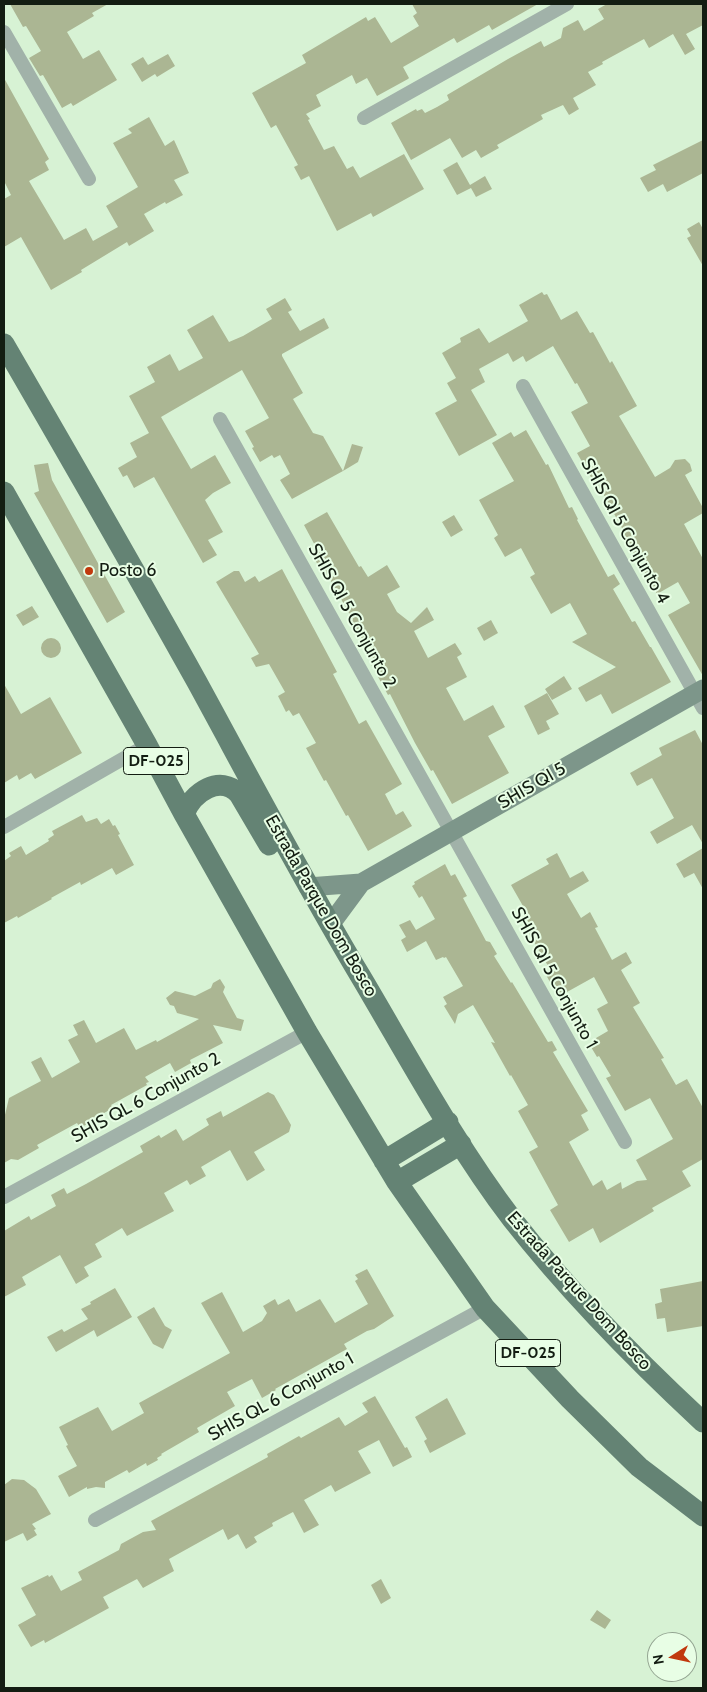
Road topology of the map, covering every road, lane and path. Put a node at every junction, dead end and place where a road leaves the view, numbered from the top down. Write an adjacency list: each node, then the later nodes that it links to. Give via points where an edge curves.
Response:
1 (568, 4): 3 (street)
2 (4, 32): 4 (street)
3 (364, 118)
4 (89, 179)
5 (4, 344): 15 (main road, Estrada Parque Dom Bosco, via 198,685)
6 (522, 386): 9 (street, SHIS QI 5 Conjunto 4)
7 (220, 419): 13 (street, SHIS QI 5 Conjunto 2)
8 (4, 492): 10 (main road, DF-025)
9 (700, 697): 13 (street, SHIS QI 5)
10 (147, 745): 11 (main road, DF-025); 12 (street)
11 (184, 814): 15 (main road, via 193,798 217,784 233,787 286,877); 17 (main road, DF-025)
12 (4, 827)
13 (452, 832): 14 (street, SHIS QI 5); 19 (street, SHIS QI 5 Conjunto 1)
14 (361, 883): 15 (street, SHIS QI 5); 16 (street, SHIS QI 5)
15 (308, 887): 16 (main road, Estrada Parque Dom Bosco)
16 (330, 925): 18 (main road, Estrada Parque Dom Bosco)
17 (306, 1032): 21 (main road, DF-025); 23 (street, SHIS QL 6 Conjunto 2)
18 (448, 1122): 20 (main road, Estrada Parque Dom Bosco); 21 (main road)
19 (625, 1142)
20 (462, 1144): 22 (main road); 25 (main road, Estrada Parque Dom Bosco, via 509,1215 551,1265 646,1368)
21 (384, 1161): 22 (main road, DF-025)
22 (397, 1182): 24 (main road, DF-025)
23 (4, 1197)
24 (485, 1308): 26 (main road, DF-025, via 639,1467); 27 (street, SHIS QL 6 Conjunto 1)
25 (703, 1422)
26 (703, 1516)
27 (95, 1520)

